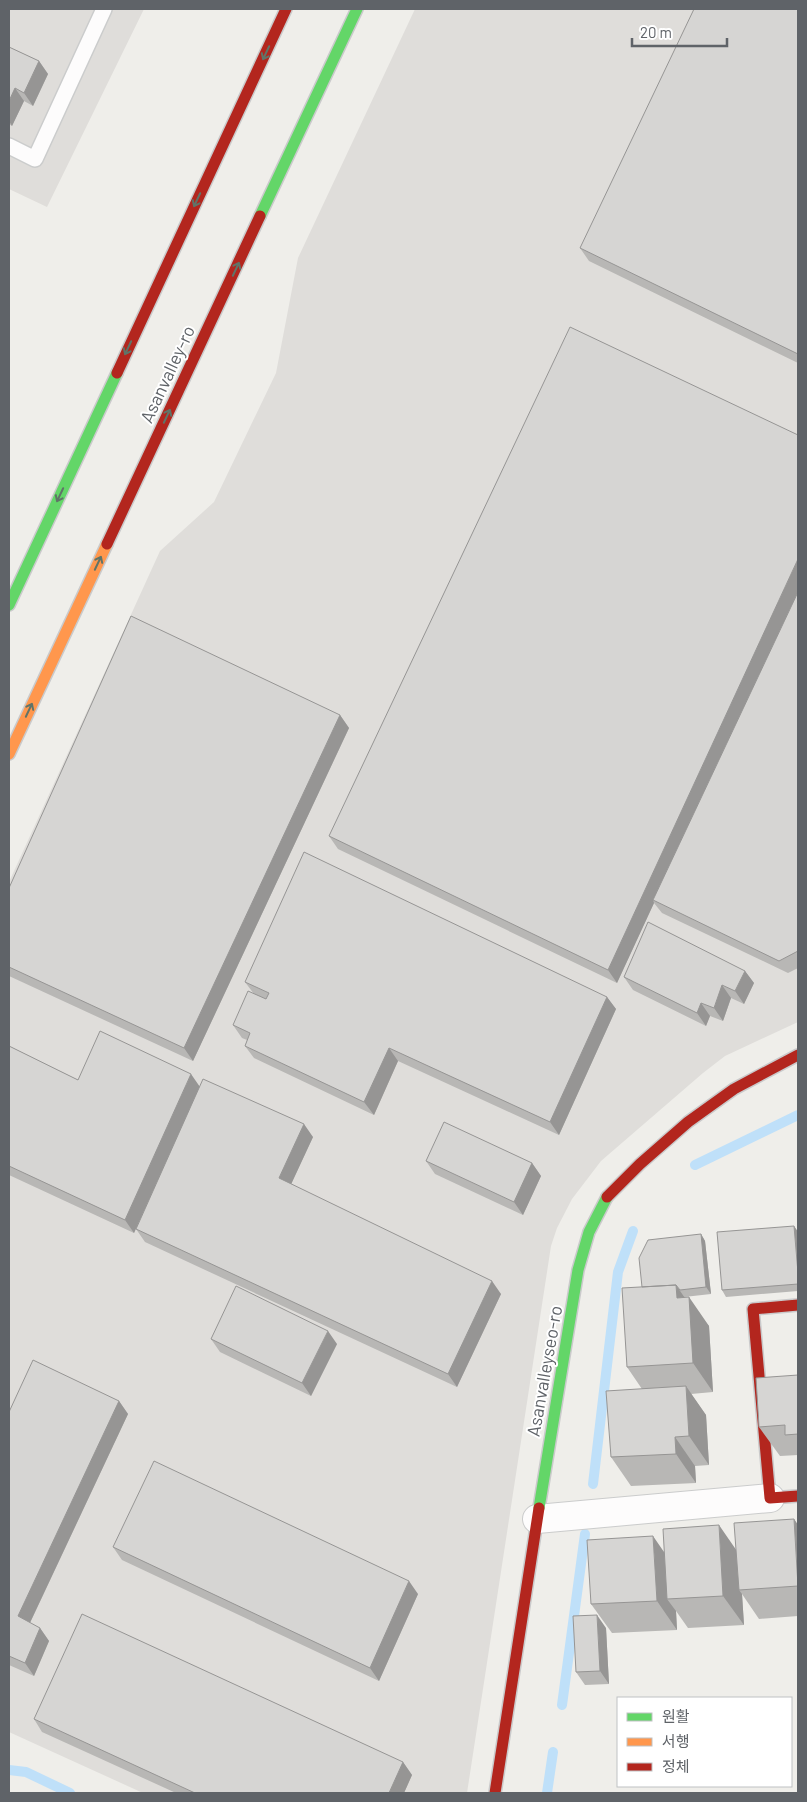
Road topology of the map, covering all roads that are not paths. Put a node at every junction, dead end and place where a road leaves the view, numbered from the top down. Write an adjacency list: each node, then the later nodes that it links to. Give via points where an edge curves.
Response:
1 (104, 9): 4 (lane, via 35,159)
2 (357, 9): 6 (street, Asanvalley-ro, one-way to 2)
3 (283, 10): 5 (street, one-way to 5)
4 (9, 146)
5 (9, 605)
6 (9, 754)
7 (798, 1055): 11 (street, Asanvalleyseo-ro, via 734,1090 688,1122 608,1196 589,1232 578,1270)
8 (798, 1305): 10 (street, via 753,1309)
9 (798, 1496): 10 (street)
10 (770, 1498): 11 (street)
11 (536, 1519): 12 (street, Asanvalleyseo-ro)
12 (495, 1793)

